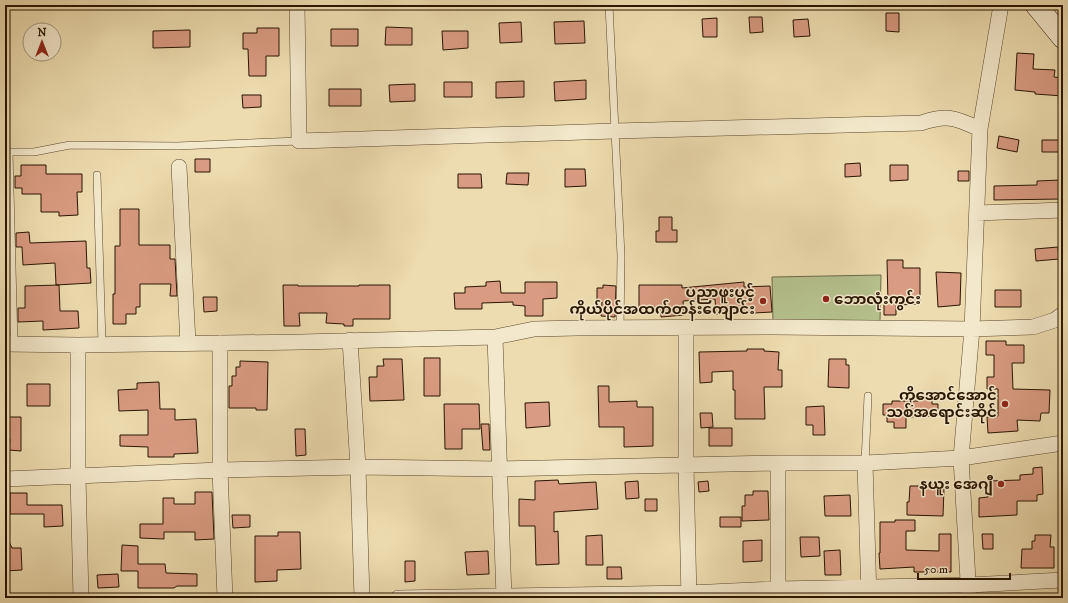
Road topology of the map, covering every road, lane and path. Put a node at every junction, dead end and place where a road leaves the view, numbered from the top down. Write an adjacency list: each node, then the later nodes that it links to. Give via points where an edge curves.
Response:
1 (297, 5): 8 (street)
2 (609, 5): 7 (lane)
3 (1001, 5): 6 (street)
4 (1036, 5): 5 (main road)
5 (1063, 38)
6 (980, 128): 7 (street, via 954,118 936,118 921,123); 13 (street)
7 (616, 130): 8 (street); 15 (lane, via 621,256)
8 (299, 141): 9 (lane, via 177,146 70,145 34,152)
9 (7, 152): 22 (lane)
10 (179, 167): 20 (street)
11 (97, 175): 23 (lane)
12 (1063, 210): 13 (street)
13 (977, 213): 17 (street)
14 (1063, 314): 17 (street, via 1055,320 1033,327)
15 (620, 328): 16 (street); 18 (street, via 534,329)
16 (686, 328): 17 (street); 30 (street)
17 (972, 329): 27 (street)
18 (495, 337): 19 (street); 32 (street)
19 (350, 340): 21 (street); 31 (street)
20 (188, 343): 21 (street); 23 (street)
21 (220, 343): 33 (street)
22 (9, 344): 24 (street)
23 (102, 344): 24 (street)
24 (78, 345): 34 (street)
25 (868, 396): 29 (lane)
26 (1063, 443): 27 (street)
27 (961, 458): 29 (street); 37 (street)
28 (778, 463): 29 (street); 30 (street); 38 (street)
29 (865, 463): 39 (street)
30 (686, 465): 32 (street); 40 (street)
31 (358, 467): 32 (street); 33 (street); 44 (street)
32 (500, 469): 41 (street)
33 (220, 470): 34 (street); 43 (street)
34 (78, 476): 35 (street); 42 (street)
35 (5, 479)
36 (1063, 580): 37 (street)
37 (969, 592): 39 (street)
38 (778, 593): 39 (street); 40 (street)
39 (869, 593)
40 (689, 596): 41 (street)
41 (504, 597): 45 (street)
42 (82, 598)
43 (225, 598)
44 (362, 598)
45 (398, 598)

